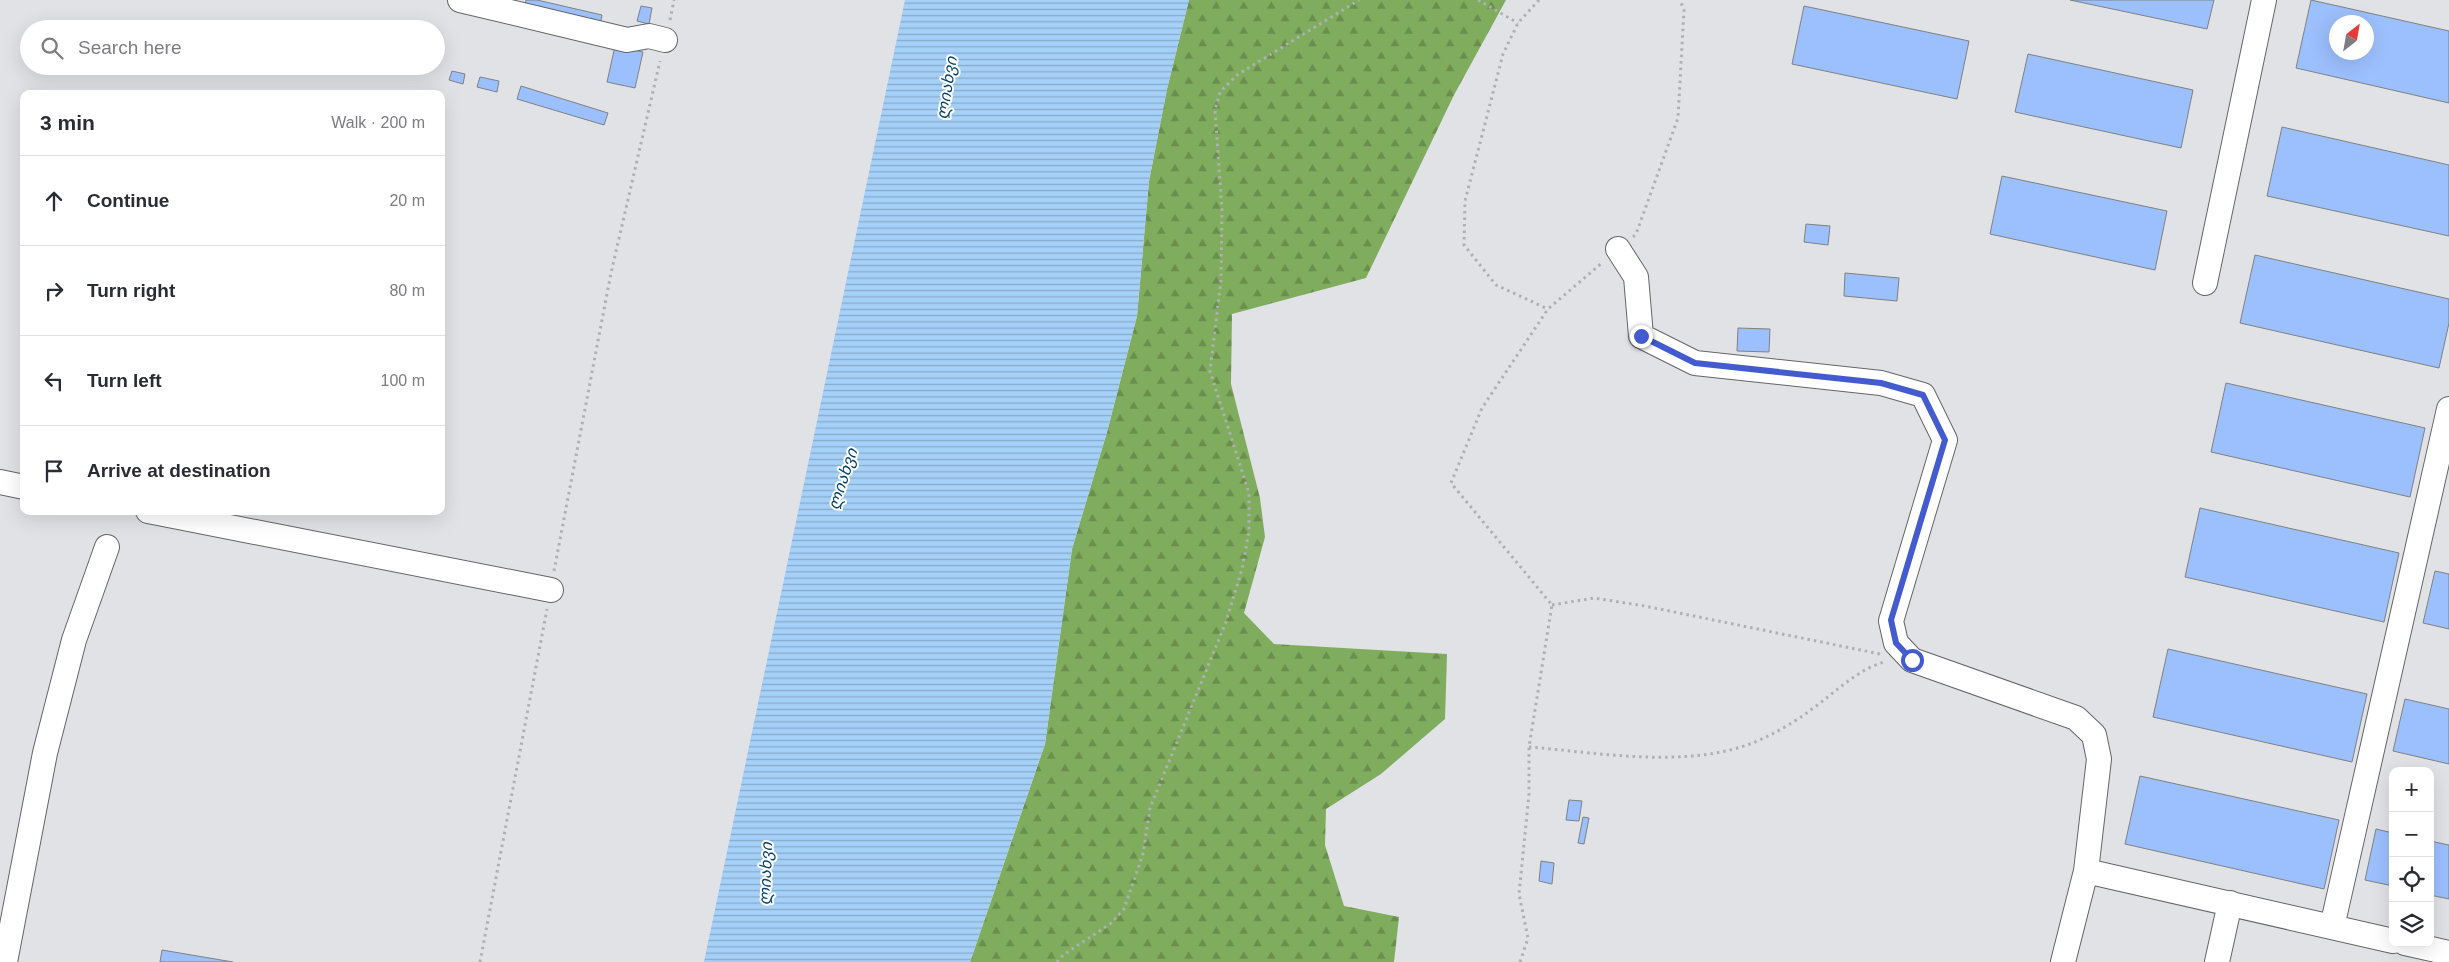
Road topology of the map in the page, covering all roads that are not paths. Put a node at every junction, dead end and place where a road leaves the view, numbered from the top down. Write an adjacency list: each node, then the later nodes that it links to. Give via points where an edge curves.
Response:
1 (460, 0): 3 (lane, via 628,40 649,36)
2 (2264, 0): 5 (lane)
3 (665, 40)
4 (1618, 249): 12 (lane, via 1636,277 1641,336 1695,363 1881,383 1923,395 1945,440 1891,620 1896,643 1912,660 2076,718 2094,735 2099,759)
5 (2205, 283)
6 (2449, 409): 14 (lane)
7 (0, 482): 8 (lane)
8 (20, 486)
9 (168, 515): 11 (lane)
10 (107, 547): 18 (lane, via 74,640 44,754)
11 (551, 590)
12 (2086, 870): 13 (lane); 19 (lane)
13 (2230, 903): 14 (lane); 20 (lane)
14 (2332, 927): 15 (lane)
15 (2389, 939)
16 (2422, 947): 17 (lane)
17 (2449, 953)
18 (5, 962)
19 (2063, 962)
20 (2216, 962)

